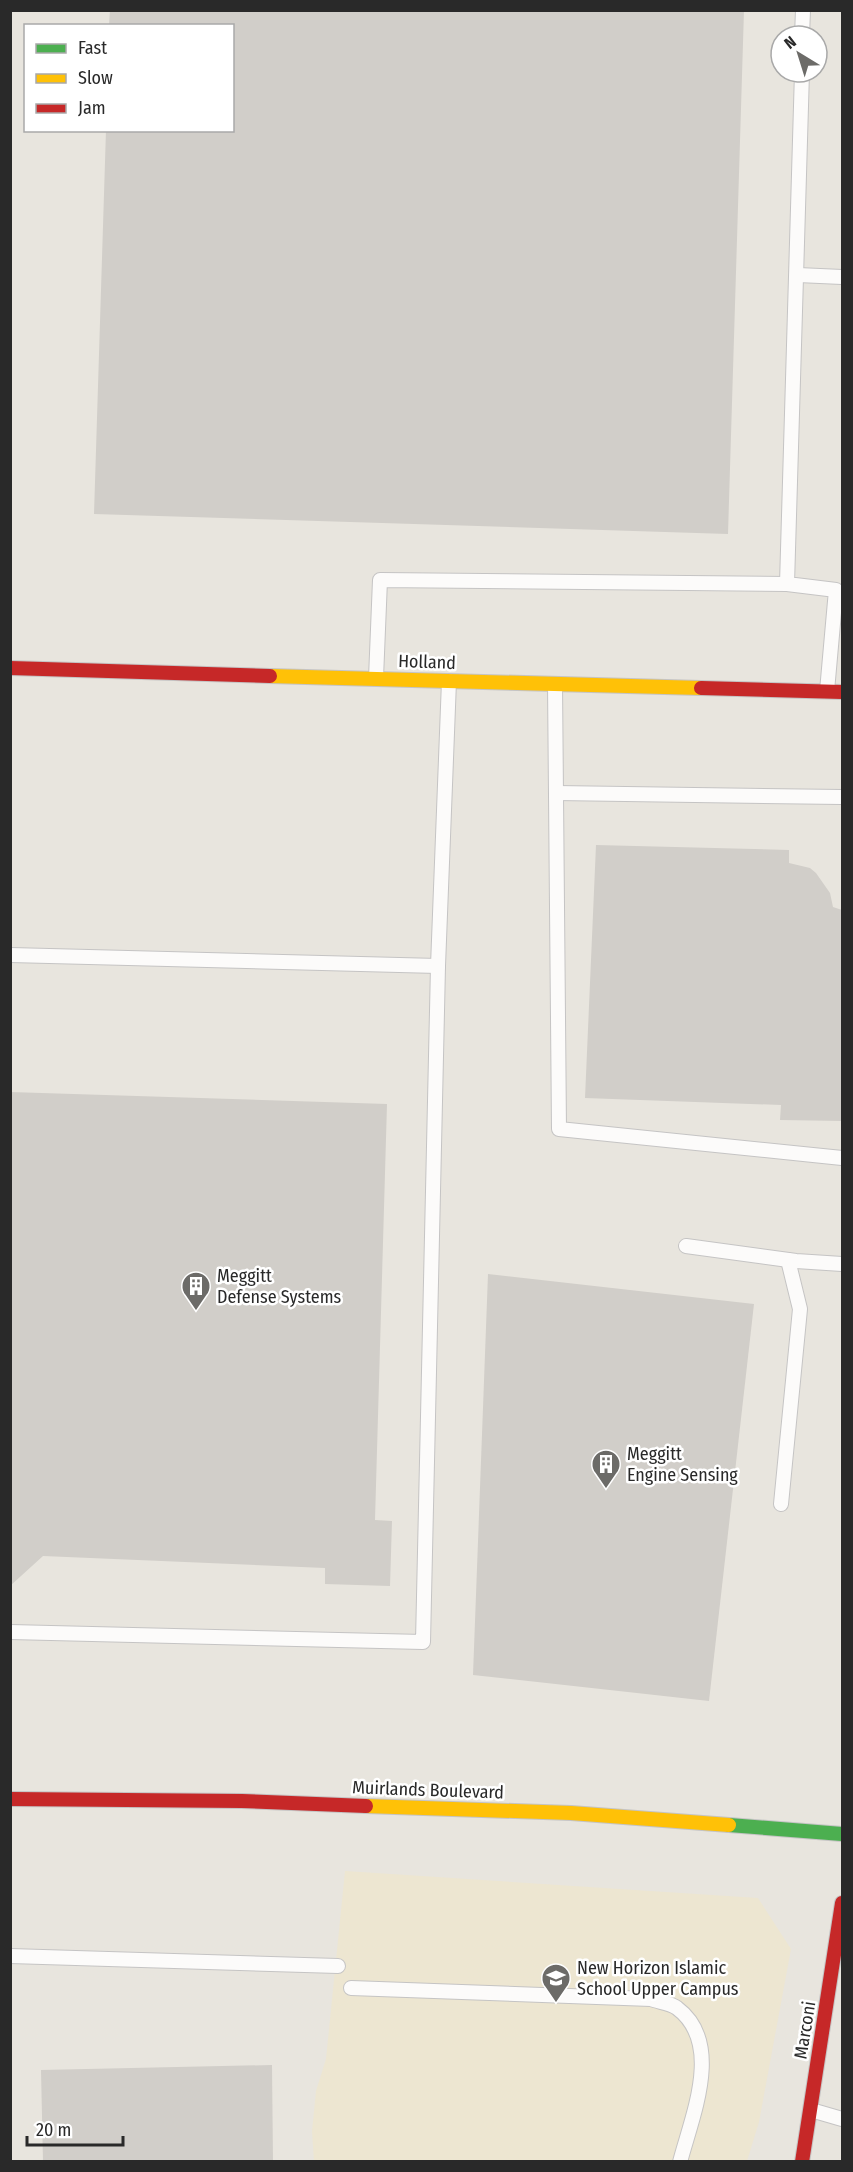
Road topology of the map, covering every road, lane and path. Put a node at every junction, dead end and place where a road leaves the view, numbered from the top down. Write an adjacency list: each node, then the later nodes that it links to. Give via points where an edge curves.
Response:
1 (802, 84): 2 (lane)
2 (798, 275): 3 (lane); 4 (lane)
3 (843, 277)
4 (787, 584): 5 (lane); 7 (lane, via 380,580)
5 (839, 589): 10 (lane)
6 (10, 668): 7 (street, Holland)
7 (376, 678): 8 (street, Holland)
8 (449, 681): 9 (street, Holland); 15 (lane)
9 (555, 684): 10 (street, Holland); 12 (lane)
10 (827, 691): 11 (street, Holland)
11 (843, 692)
12 (556, 793): 13 (lane); 16 (lane, via 559,1130)
13 (843, 797)
14 (10, 955): 15 (lane)
15 (438, 966): 21 (lane, via 423,1642)
16 (843, 1158)
17 (686, 1246): 18 (lane)
18 (788, 1260): 19 (lane); 20 (lane, via 800,1309)
19 (843, 1264)
20 (782, 1504)
21 (10, 1632)
22 (10, 1799): 23 (street, Muirlands Boulevard, via 242,1801 571,1813)
23 (843, 1834)
24 (843, 1903): 28 (street, Marconi)
25 (10, 1956): 26 (lane)
26 (338, 1966)
27 (351, 1988): 30 (lane, via 651,1999 676,2007 696,2029 704,2069)
28 (811, 2110): 29 (lane); 31 (street, Marconi)
29 (843, 2119)
30 (680, 2162)
31 (802, 2162)

